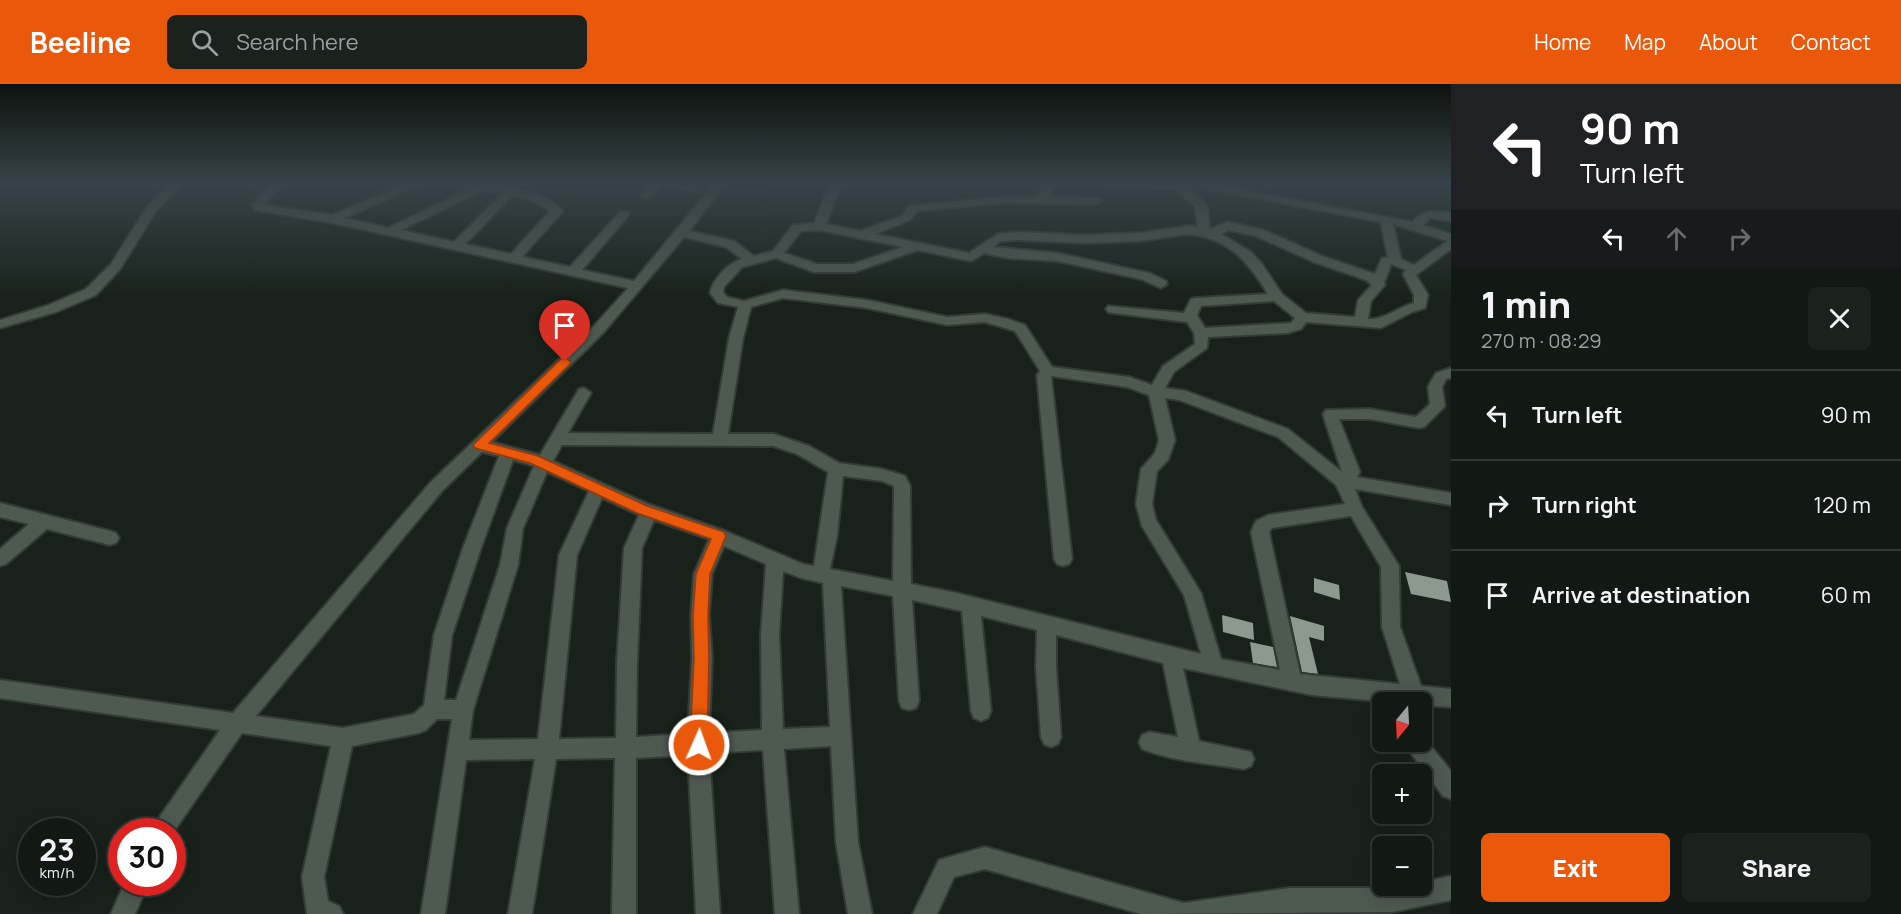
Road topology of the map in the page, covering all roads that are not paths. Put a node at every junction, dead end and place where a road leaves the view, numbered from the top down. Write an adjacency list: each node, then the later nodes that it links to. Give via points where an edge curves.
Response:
1 (143, 223): 40 (street, via 116,266 91,292)
2 (351, 223): 16 (street)
3 (408, 223): 16 (street)
4 (480, 223): 22 (street)
5 (546, 223): 26 (street)
6 (616, 223): 30 (street)
7 (688, 223): 17 (street)
8 (820, 223): 14 (street)
9 (893, 223): 19 (street)
10 (1206, 223): 18 (street)
11 (1387, 223): 29 (street, via 1395,261)
12 (1402, 223): 15 (street)
13 (1418, 223): 15 (street)
14 (819, 226): 19 (street); 25 (street, via 797,228)
15 (1416, 226): 20 (street)
16 (391, 231): 22 (street)
17 (680, 233): 27 (street, via 730,244); 33 (street)
18 (1208, 233): 24 (street, via 1187,230 1085,239 1017,236 999,238); 31 (street, via 1228,226 1254,231); 34 (street, via 1247,255)
19 (862, 234): 23 (street)
20 (1451, 238)
21 (1451, 243): 29 (street)
22 (457, 246): 26 (street)
23 (918, 246): 24 (street, via 971,257); 25 (street, via 854,268 814,268)
24 (982, 249): 32 (street, via 1057,257 1145,276)
25 (777, 254): 27 (street)
26 (514, 258): 30 (street)
27 (752, 261): 35 (street, via 738,264 716,293 723,300)
28 (1386, 261): 31 (street)
29 (1416, 270): 39 (street, via 1409,274 1421,295 1420,306 1381,324)
30 (574, 271): 33 (street)
31 (1378, 282): 39 (street, via 1365,300)
32 (1161, 284)
33 (637, 286): 48 (street, via 599,329)
34 (1277, 297): 37 (street); 38 (street, via 1196,302)
35 (745, 305): 42 (street, via 783,294 867,304 946,321 985,318 1008,323 1020,328); 47 (street)
36 (1113, 309): 38 (street)
37 (1302, 317): 39 (street); 41 (street, via 1288,329)
38 (1192, 318): 41 (street)
39 (1361, 322)
40 (0, 324)
41 (1201, 333): 44 (street, via 1202,345 1168,369)
42 (1047, 371): 44 (street, via 1129,382); 62 (street, via 1044,375)
43 (1451, 373): 52 (street, via 1441,376 1435,387 1438,406 1419,423 1370,414 1331,414 1352,472)
44 (1156, 392): 52 (street, via 1181,395 1283,433); 69 (street, via 1167,440 1162,456 1149,469 1144,504 1148,521 1192,593)
45 (584, 393): 46 (street)
46 (558, 439): 47 (street); 50 (street)
47 (720, 439): 51 (street, via 774,440 803,450)
48 (479, 445): 49 (street); 80 (street, via 436,487)
49 (508, 453): 50 (street); 77 (street, via 443,635)
50 (543, 464): 53 (street); 78 (street, via 515,528 509,565)
51 (836, 469): 64 (street); 65 (street, via 891,477 903,486)
52 (1343, 481): 54 (street); 55 (street)
53 (598, 489): 57 (street); 88 (street, via 568,555)
54 (1450, 504)
55 (1355, 509): 70 (street, via 1262,526 1260,532); 72 (street, via 1390,566 1391,627)
56 (0, 510): 58 (street)
57 (649, 512): 59 (street); 87 (street, via 633,548)
58 (44, 521): 60 (street); 61 (street)
59 (719, 536): 63 (street); 86 (street, via 703,574)
60 (110, 538)
61 (0, 559)
62 (1063, 559)
63 (775, 560): 64 (street); 84 (street, via 770,635)
64 (826, 577): 65 (street); 81 (street)
65 (902, 591): 66 (street); 76 (street)
66 (971, 605): 67 (street); 79 (street)
67 (1047, 624): 68 (street); 83 (street)
68 (1171, 657): 69 (street); 90 (street)
69 (1214, 666): 70 (street)
70 (1292, 682): 73 (street)
71 (0, 689): 80 (street)
72 (1413, 692)
73 (1372, 697)
74 (1432, 697): 75 (street)
75 (1451, 698)
76 (909, 701)
77 (433, 710): 78 (street); 82 (street, via 419,723)
78 (464, 710): 89 (street)
79 (981, 711)
80 (236, 724): 82 (street); 94 (street)
81 (841, 736): 84 (street); 104 (street, via 847,842)
82 (343, 738): 98 (street, via 314,877 317,910)
83 (1051, 738)
84 (773, 740): 86 (street); 103 (street)
85 (1149, 742): 90 (street)
86 (699, 745): 87 (street); 102 (street)
87 (627, 748): 88 (street); 101 (street)
88 (548, 749): 89 (street); 100 (street)
89 (459, 750): 99 (street)
90 (1191, 750): 92 (street)
91 (1423, 752): 93 (street)
92 (1244, 759)
93 (1451, 788)
94 (170, 818)
95 (1451, 888): 106 (street, via 1392,900 1290,900)
96 (130, 896): 97 (street)
97 (123, 914)
98 (331, 914)
99 (433, 914)
100 (520, 914)
101 (624, 914)
102 (708, 914)
103 (787, 914)
104 (860, 914)
105 (925, 914): 106 (street, via 947,868 985,858)
106 (1184, 914)

